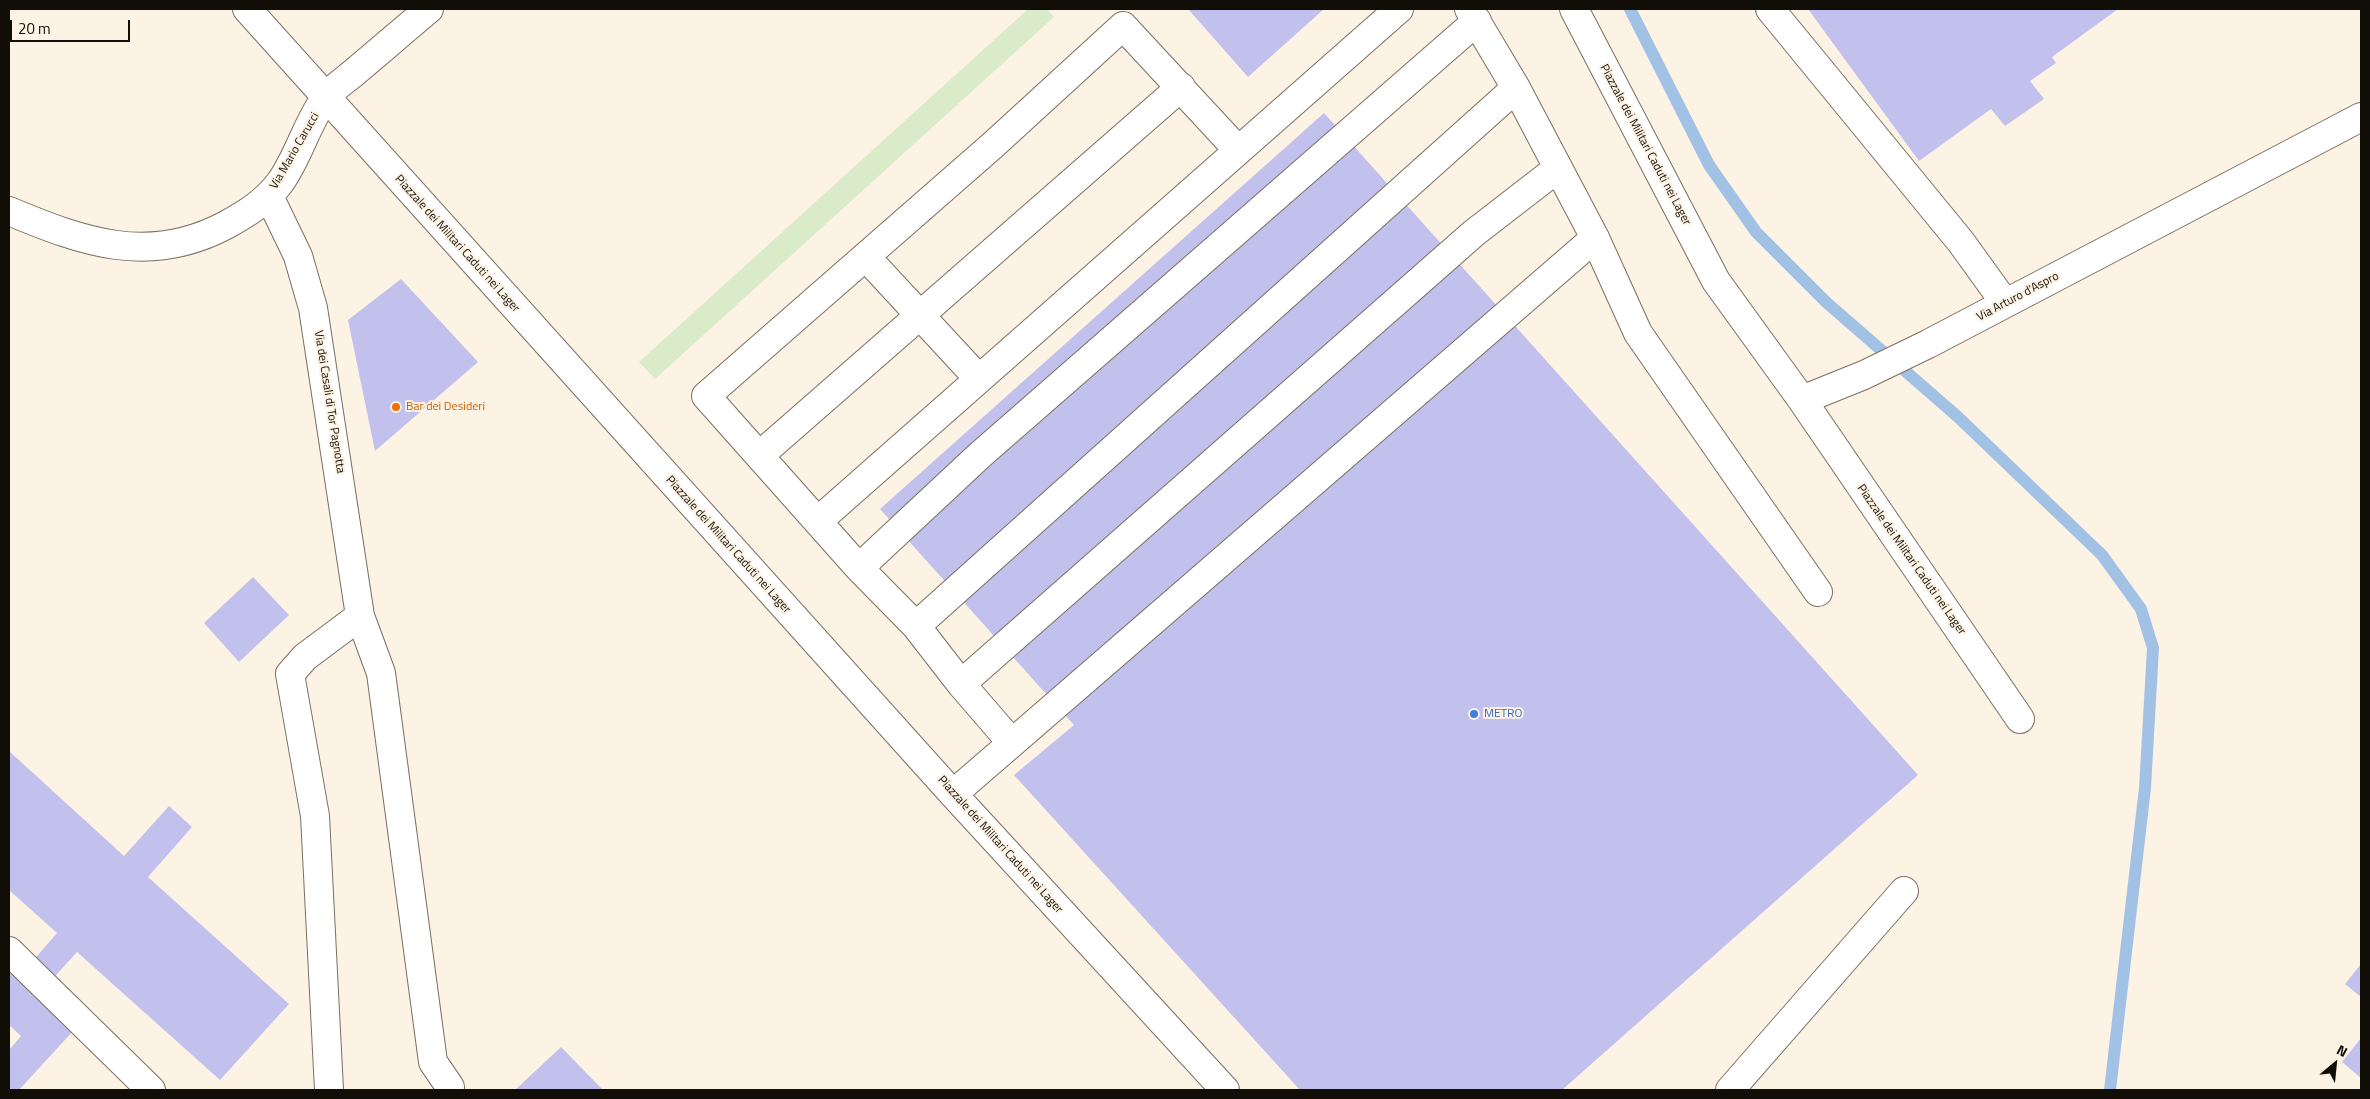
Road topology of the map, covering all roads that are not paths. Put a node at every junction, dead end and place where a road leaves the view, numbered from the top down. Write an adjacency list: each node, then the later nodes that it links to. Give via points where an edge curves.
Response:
1 (247, 9): 9 (street, Piazzale dei Militari Caduti nei Lager)
2 (429, 9): 9 (street)
3 (1399, 9): 11 (street)
4 (1574, 9): 20 (street, Piazzale dei Militari Caduti nei Lager, via 1716,281)
5 (1770, 9): 17 (street, via 1961,242)
6 (1473, 15): 8 (street); 23 (street, via 980,455)
7 (1181, 87): 11 (street); 16 (street, via 1123,26); 18 (street)
8 (1516, 88): 12 (street); 26 (street)
9 (326, 97): 13 (street, Via Mario Carucci, via 281,182); 30 (street, Piazzale dei Militari Caduti nei Lager)
10 (2361, 117): 17 (street, Via Arturo d'Aspro)
11 (1238, 150): 19 (street)
12 (1558, 168): 15 (street); 27 (street, via 1474,233)
13 (269, 196): 14 (street, Via Mario Carucci, via 243,216 210,234 155,247 120,247 90,241); 25 (street, Via dei Casali di Tor Pagnotta, via 298,256 313,308)
14 (9, 211)
15 (1595, 238): 24 (street, via 1638,333); 29 (street)
16 (866, 257): 18 (street); 21 (street, via 706,396)
17 (2005, 303): 20 (street, Via Arturo d'Aspro, via 1864,375)
18 (920, 316): 19 (street); 21 (street)
19 (979, 379): 22 (street)
20 (1802, 400): 28 (street, Piazzale dei Militari Caduti nei Lager)
21 (760, 455): 22 (street)
22 (818, 521): 23 (street)
23 (859, 568): 26 (street)
24 (1818, 592)
25 (360, 616): 33 (street, Via dei Casali di Tor Pagnotta, via 381,672 433,1062); 35 (street, via 305,657 290,674 315,816)
26 (916, 626): 27 (street)
27 (961, 684): 29 (street)
28 (2020, 719)
29 (1012, 743): 30 (street)
30 (953, 794): 36 (street, Piazzale dei Militari Caduti nei Lager)
31 (1904, 891): 37 (street)
32 (9, 951): 34 (street)
33 (450, 1087)
34 (151, 1090)
35 (329, 1090)
36 (1225, 1090)
37 (1730, 1090)

